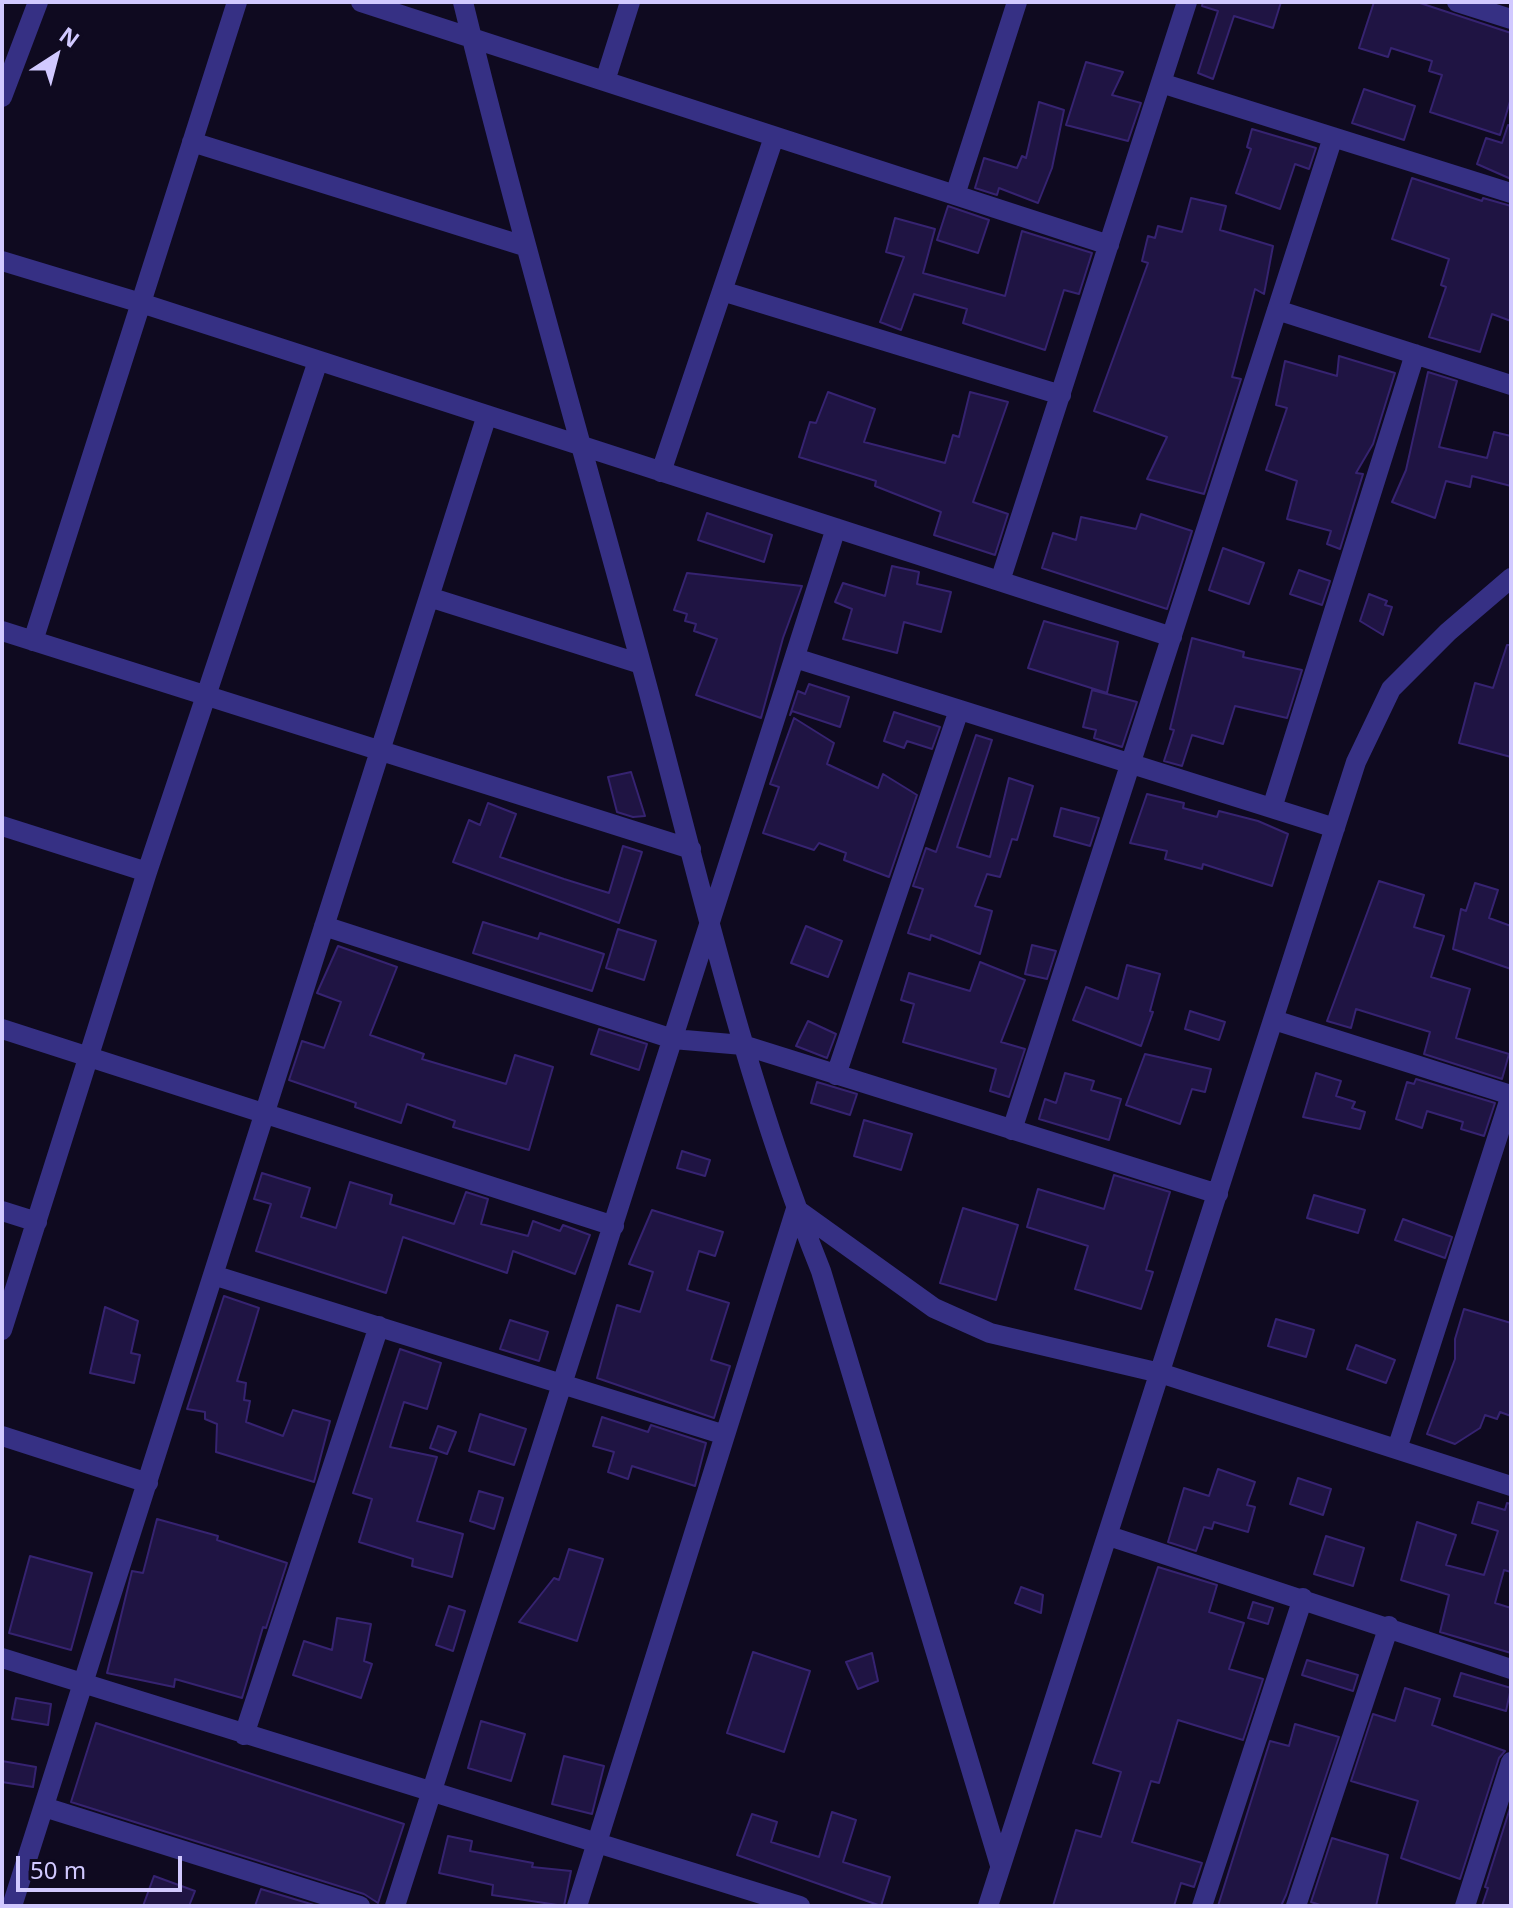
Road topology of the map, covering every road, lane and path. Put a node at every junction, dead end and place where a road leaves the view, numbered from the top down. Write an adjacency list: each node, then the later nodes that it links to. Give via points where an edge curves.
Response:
1 (38, 2): 13 (street)
2 (237, 2): 16 (street)
3 (361, 2): 10 (street)
4 (463, 2): 10 (street)
5 (630, 2): 11 (street)
6 (1017, 2): 18 (street)
7 (1187, 2): 12 (street)
8 (1457, 2): 9 (street)
9 (1511, 19)
10 (472, 38): 11 (street); 20 (street)
11 (605, 81): 14 (street)
12 (1161, 83): 15 (street); 19 (street)
13 (2, 97)
14 (774, 137): 18 (street); 22 (street)
15 (1333, 137): 17 (street); 24 (street)
16 (192, 142): 20 (street); 23 (street)
17 (1511, 193)
18 (955, 195): 19 (street)
19 (1109, 245): 28 (street)
20 (524, 246): 30 (street)
21 (2, 261): 23 (street)
22 (722, 291): 28 (street); 31 (street)
23 (141, 303): 26 (street); 38 (street)
24 (1277, 310): 25 (street); 37 (street)
25 (1415, 354): 27 (street); 45 (street)
26 (318, 361): 29 (street); 41 (street)
27 (1511, 385)
28 (1061, 395): 34 (street)
29 (487, 415): 30 (street); 35 (street)
30 (582, 446): 31 (street); 40 (street)
31 (661, 472): 32 (street)
32 (836, 528): 34 (street); 39 (street)
33 (1511, 578): 47 (street, via 1391,689 1366,737)
34 (1000, 581): 37 (street)
35 (429, 597): 40 (street); 43 (street)
36 (2, 631): 38 (street)
37 (1172, 637): 44 (street)
38 (33, 641): 41 (street)
39 (795, 658): 42 (street); 50 (street)
40 (641, 664): 48 (street)
41 (208, 697): 43 (street); 49 (street)
42 (959, 710): 44 (street); 57 (street)
43 (380, 751): 48 (street); 51 (street)
44 (1131, 763): 45 (street); 60 (street)
45 (1272, 808): 47 (street)
46 (2, 826): 49 (street)
47 (1335, 828): 52 (street)
48 (691, 849): 50 (street)
49 (147, 872): 56 (street)
50 (709, 925): 54 (street); 55 (street)
51 (324, 926): 54 (street); 59 (street)
52 (1274, 1020): 58 (street); 61 (street)
53 (2, 1029): 56 (street)
54 (673, 1039): 55 (street); 65 (street)
55 (743, 1045): 57 (street); 62 (street)
56 (90, 1057): 59 (street); 64 (street)
57 (836, 1075): 60 (street)
58 (1511, 1095): 73 (street)
59 (265, 1113): 65 (street); 66 (street)
60 (1012, 1130): 61 (street)
61 (1218, 1194): 69 (street)
62 (796, 1209): 69 (street, via 934,1308 990,1333); 71 (street); 87 (street, via 821,1271)
63 (2, 1211): 64 (street)
64 (37, 1222): 68 (street)
65 (614, 1226): 70 (street)
66 (213, 1275): 67 (street); 74 (street)
67 (379, 1326): 70 (street); 82 (street)
68 (2, 1330)
69 (1160, 1373): 73 (street); 76 (street)
70 (563, 1384): 71 (street); 84 (street)
71 (725, 1435): 86 (street)
72 (2, 1436): 74 (street)
73 (1397, 1449): 75 (street)
74 (148, 1483): 81 (street)
75 (1511, 1486)
76 (1109, 1536): 77 (street); 87 (street)
77 (1303, 1598): 78 (street); 95 (street)
78 (1389, 1626): 80 (street); 96 (street)
79 (2, 1658): 81 (street)
80 (1511, 1669)
81 (81, 1684): 82 (street); 85 (street)
82 (244, 1735): 84 (street)
83 (1511, 1762): 97 (street)
84 (434, 1790): 86 (street); 91 (street)
85 (44, 1807): 89 (street); 90 (street)
86 (597, 1841): 88 (street); 92 (street)
87 (1000, 1865): 94 (street)
88 (772, 1902): 93 (street)
89 (12, 1906)
90 (360, 1906)
91 (395, 1906)
92 (577, 1906)
93 (800, 1906)
94 (988, 1906)
95 (1202, 1906)
96 (1296, 1906)
97 (1465, 1906)

